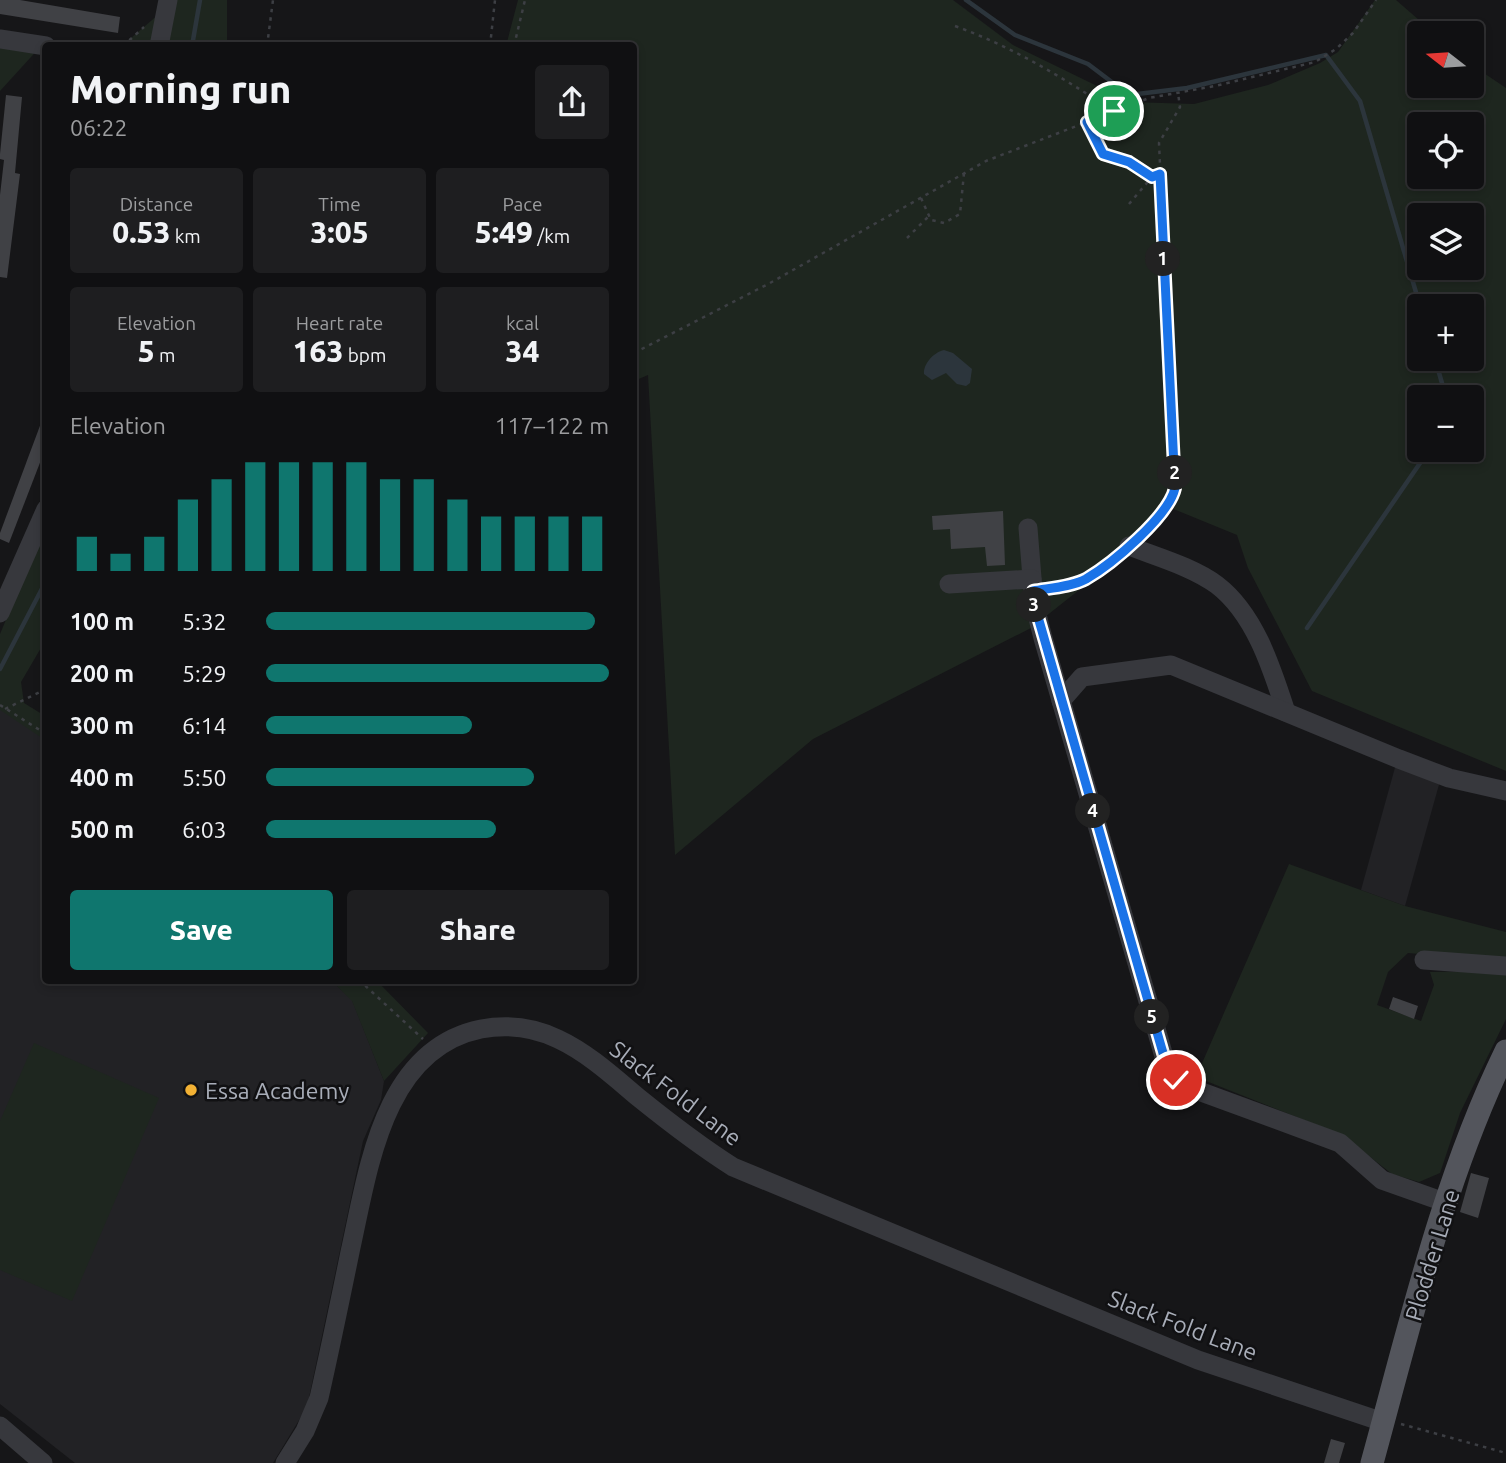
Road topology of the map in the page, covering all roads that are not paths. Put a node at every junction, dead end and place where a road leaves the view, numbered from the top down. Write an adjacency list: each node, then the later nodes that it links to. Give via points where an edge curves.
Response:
1 (168, 0): 3 (street)
2 (0, 39): 4 (street)
3 (160, 42)
4 (42, 45)
5 (42, 517): 10 (street)
6 (1028, 528): 9 (street)
7 (1129, 546): 13 (street, via 1201,576 1228,596 1264,652)
8 (949, 584): 9 (street)
9 (1033, 585): 12 (street)
10 (5, 592): 11 (street)
11 (0, 612)
12 (1061, 701): 13 (street, via 1082,677 1171,665); 18 (street, via 1167,1067 1176,1080 1340,1143 1382,1181)
13 (1286, 712): 14 (street, via 1449,778)
14 (1506, 792)
15 (1424, 960): 16 (street)
16 (1506, 966)
17 (1506, 1051): 18 (main road, Plodder Lane)
18 (1447, 1203): 19 (main road, Plodder Lane)
19 (1384, 1421): 22 (street, Slack Fold Lane, via 1198,1360 733,1167 683,1134 572,1046 527,1028 494,1027 461,1034 433,1048 413,1071 379,1130 319,1398); 23 (main road, Plodder Lane)
20 (0, 1426): 21 (street)
21 (43, 1463)
22 (285, 1463)
23 (1372, 1463)

